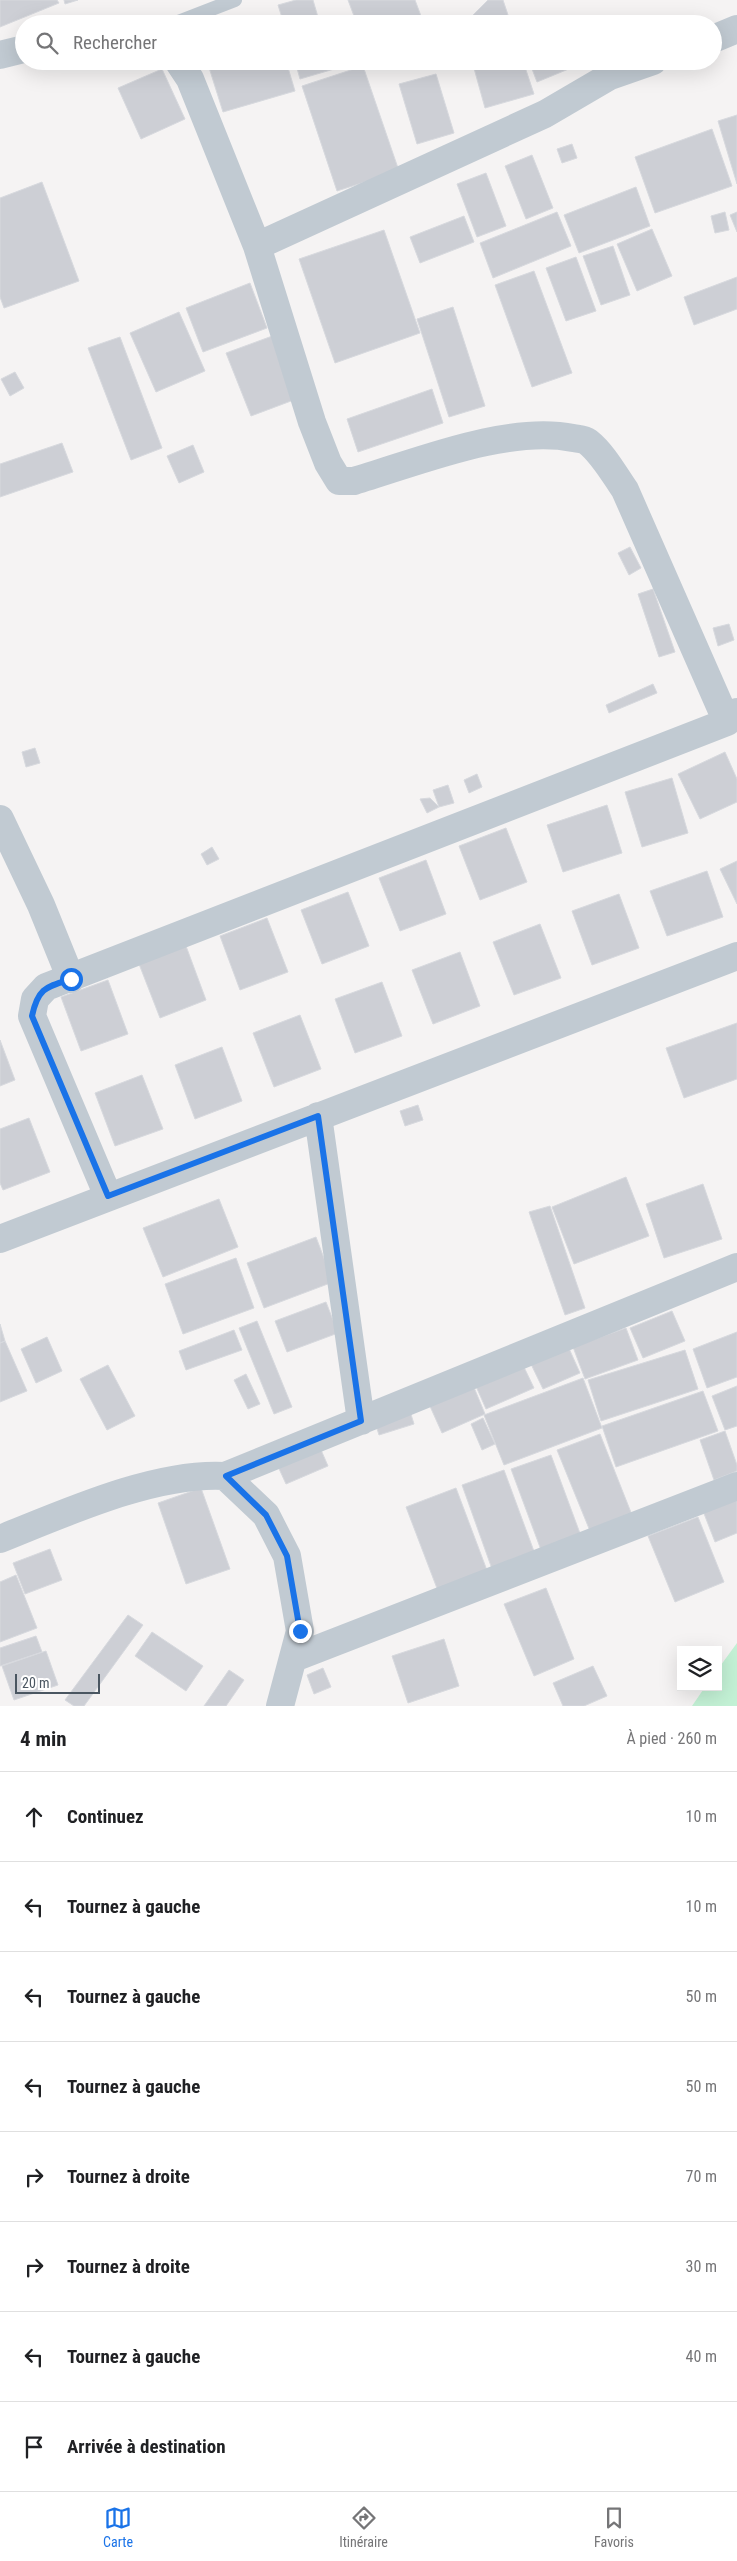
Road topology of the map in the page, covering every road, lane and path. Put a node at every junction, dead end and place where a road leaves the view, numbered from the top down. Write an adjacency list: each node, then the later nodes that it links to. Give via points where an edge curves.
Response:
1 (235, 0): 2 (lane)
2 (196, 15)
3 (737, 29): 4 (street)
4 (722, 35)
5 (15, 51): 6 (street)
6 (0, 55)
7 (184, 70): 9 (street)
8 (627, 70): 9 (street, via 610,76 545,114)
9 (257, 246): 10 (street, via 312,422 328,463 339,481 354,481 516,436 555,434 586,441 602,457 625,490)
10 (732, 717): 13 (street)
11 (0, 819): 13 (street)
12 (737, 956): 14 (street)
13 (71, 979): 15 (street, via 46,987 35,1000 32,1016)
14 (318, 1116): 15 (street); 18 (street)
15 (108, 1196): 16 (street)
16 (0, 1239)
17 (737, 1267): 18 (street)
18 (361, 1421): 19 (street)
19 (226, 1476): 21 (street, via 206,1475 141,1486); 22 (street, via 266,1515 287,1556 300,1631)
20 (737, 1486): 22 (street)
21 (0, 1540)
22 (294, 1658): 23 (street)
23 (280, 1706)

